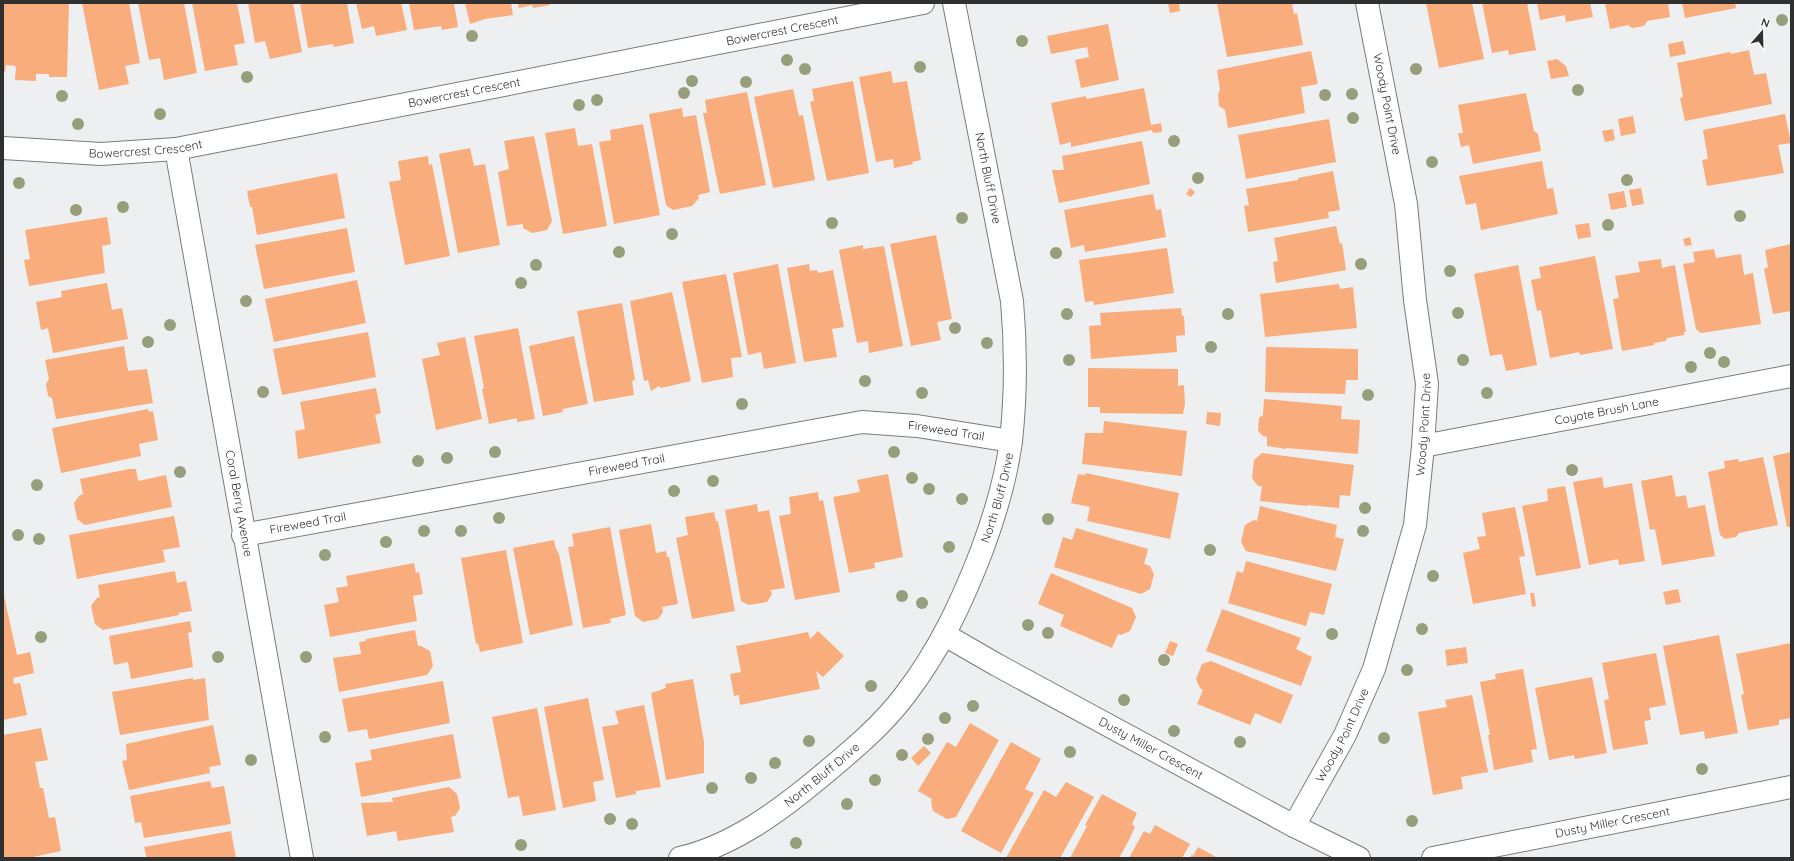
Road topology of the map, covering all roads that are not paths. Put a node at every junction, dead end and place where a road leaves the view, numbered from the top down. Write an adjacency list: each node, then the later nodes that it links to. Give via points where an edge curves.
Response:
1 (923, 3): 5 (street, Bowercrest Crescent)
2 (954, 3): 7 (street, North Bluff Drive, via 1012,301 1015,358)
3 (1367, 3): 8 (street, Woody Point Drive, via 1406,204 1427,384)
4 (3, 148): 5 (street, Bowercrest Crescent, via 101,154)
5 (176, 149): 9 (street, Coral Berry Avenue)
6 (1791, 376): 8 (street, Coyote Brush Lane)
7 (1011, 442): 9 (street, Fireweed Trail, via 917,426 862,422); 10 (street, North Bluff Drive, via 1002,491 986,538)
8 (1423, 446): 12 (street, Woody Point Drive, via 1415,525 1374,669 1345,735)
9 (244, 535): 14 (street, Coral Berry Avenue)
10 (945, 635): 12 (street, Dusty Miller Crescent); 13 (street, North Bluff Drive, via 904,697 858,745 794,799)
11 (1791, 787): 17 (street, Dusty Miller Crescent)
12 (1294, 826): 16 (street, Dusty Miller Crescent)
13 (717, 853): 15 (street, North Bluff Drive)
14 (302, 858)
15 (680, 858)
16 (1358, 858)
17 (1433, 858)

